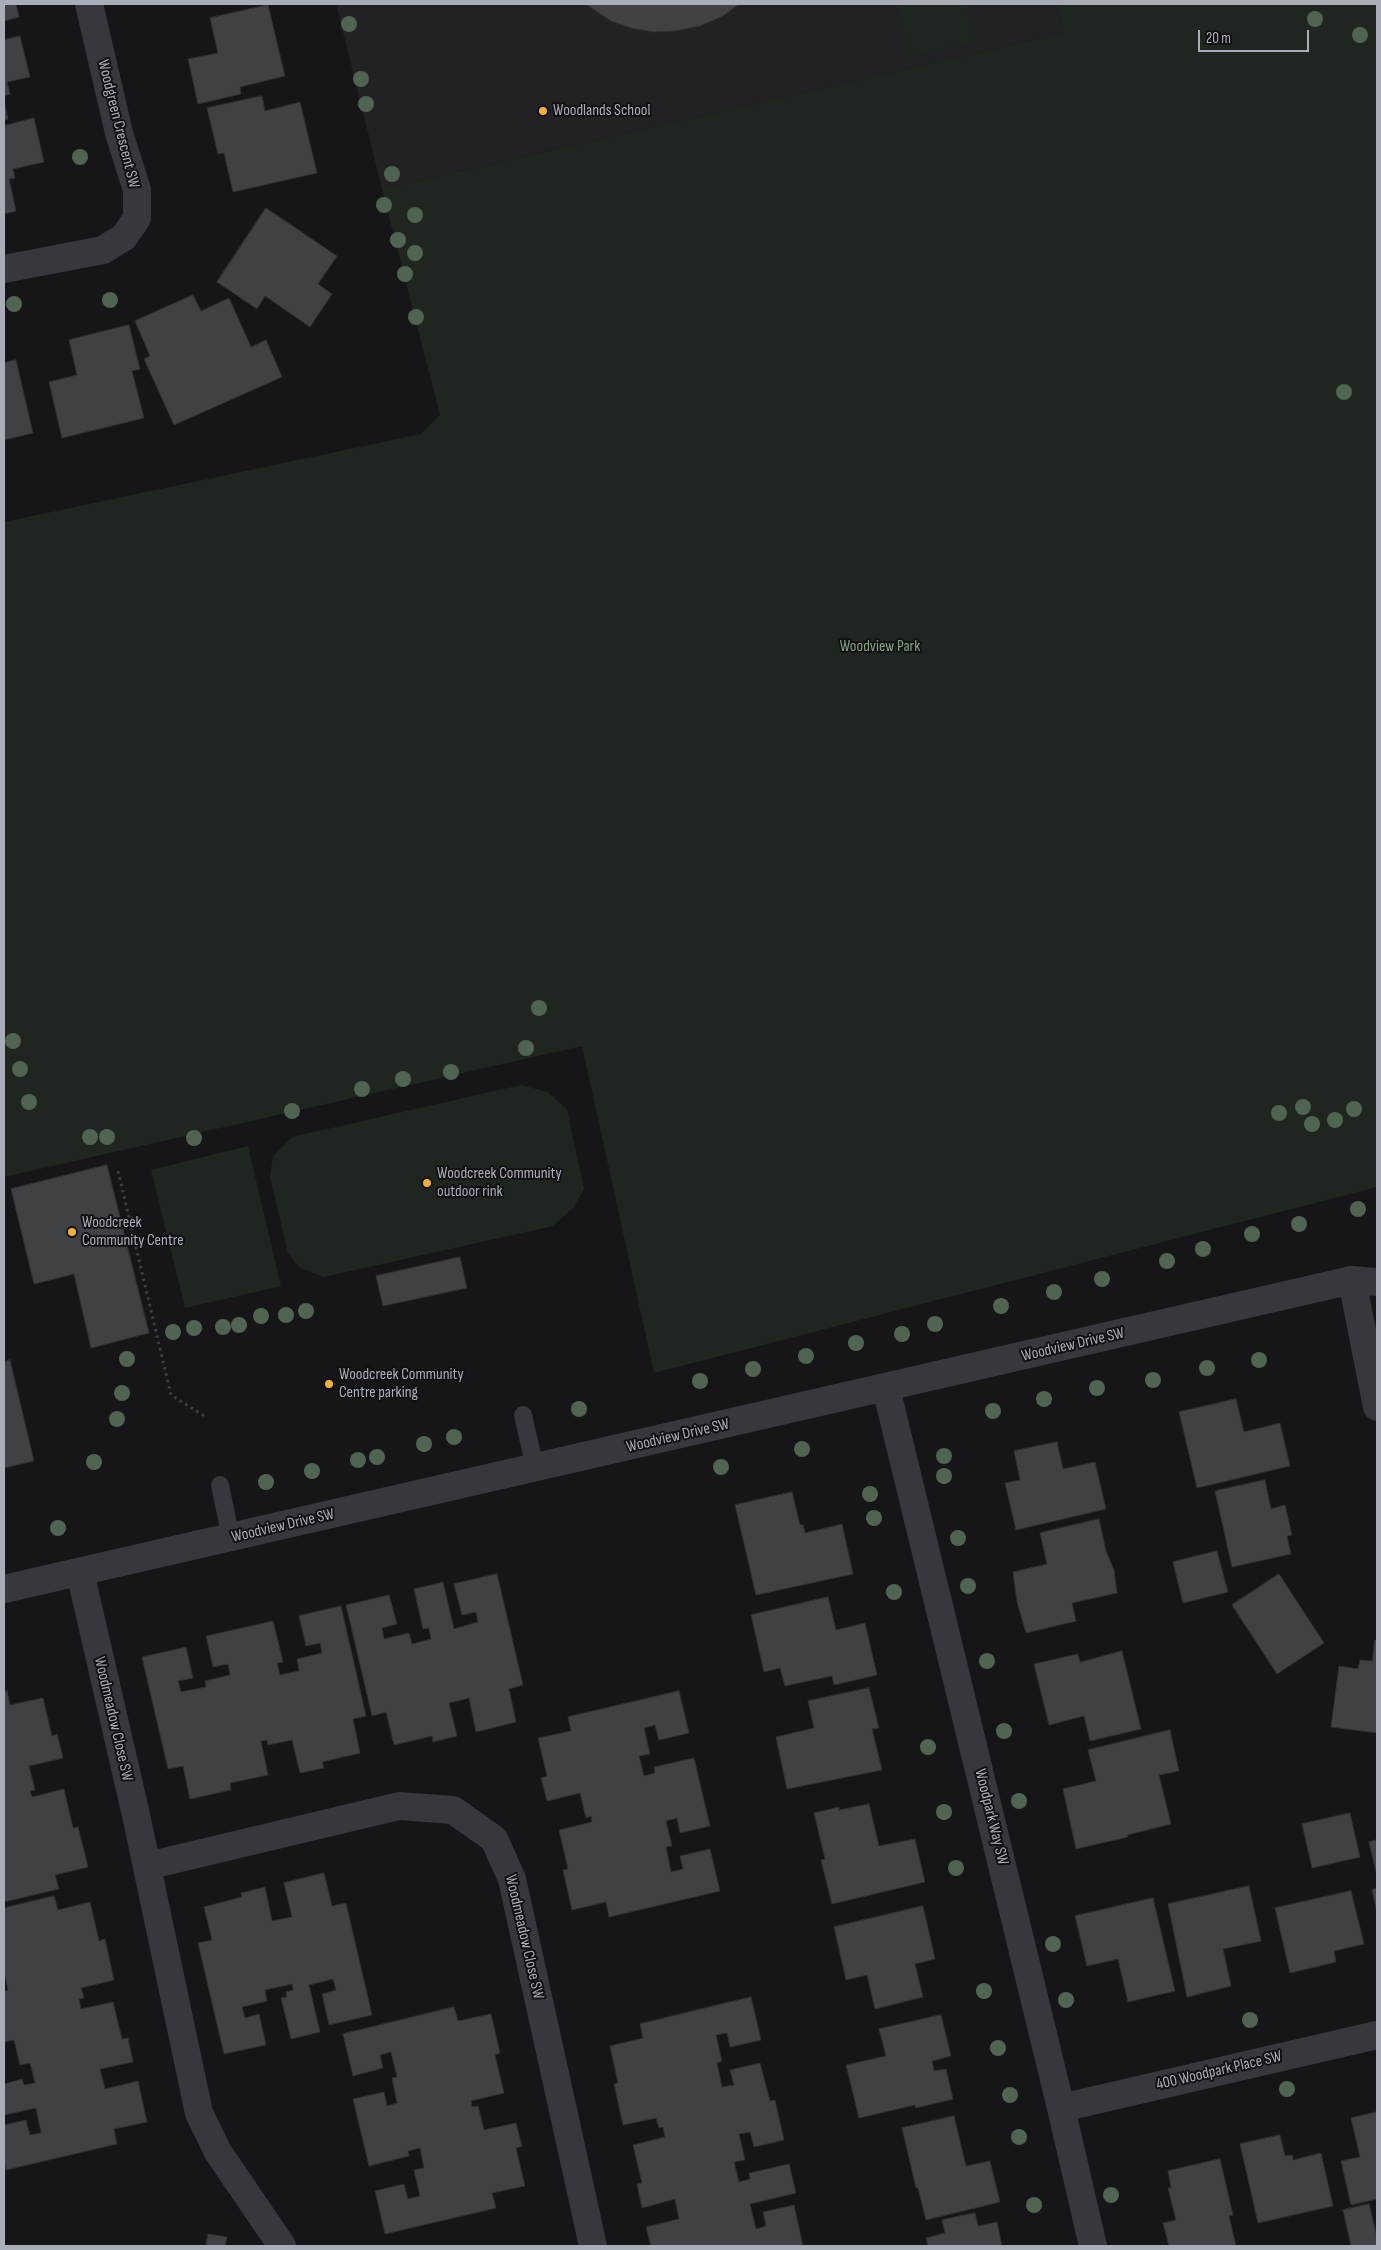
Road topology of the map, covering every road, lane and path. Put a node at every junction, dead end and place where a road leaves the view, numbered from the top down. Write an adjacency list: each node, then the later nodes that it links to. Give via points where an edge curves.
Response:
1 (89, 4): 2 (street, Woodgreen Crescent SW, via 119,133 136,190 136,218 124,237 103,250)
2 (4, 269)
3 (118, 1170): 9 (path, via 171,1395)
4 (1377, 1263): 5 (street, Woodview Drive SW)
5 (1364, 1281): 6 (street, Woodview Drive SW); 7 (street)
6 (886, 1388): 10 (street, Woodview Drive SW); 17 (street, Woodpark Way SW)
7 (1377, 1407)
8 (523, 1415): 10 (lane)
9 (206, 1417)
10 (535, 1468): 12 (street, Woodview Drive SW)
11 (220, 1484): 12 (lane)
12 (231, 1538): 13 (street, Woodview Drive SW)
13 (80, 1572): 14 (street, Woodview Drive SW); 15 (street, Woodmeadow Close SW)
14 (4, 1589)
15 (147, 1866): 18 (street, Woodmeadow Close SW, via 199,2113 218,2152); 19 (street, Woodmeadow Close SW, via 399,1806 454,1810 494,1839 512,1879)
16 (1377, 2035): 17 (street, 400 Woodpark Place SW)
17 (1062, 2108): 20 (street, Woodpark Way SW)
18 (282, 2246)
19 (593, 2246)
20 (1093, 2246)

